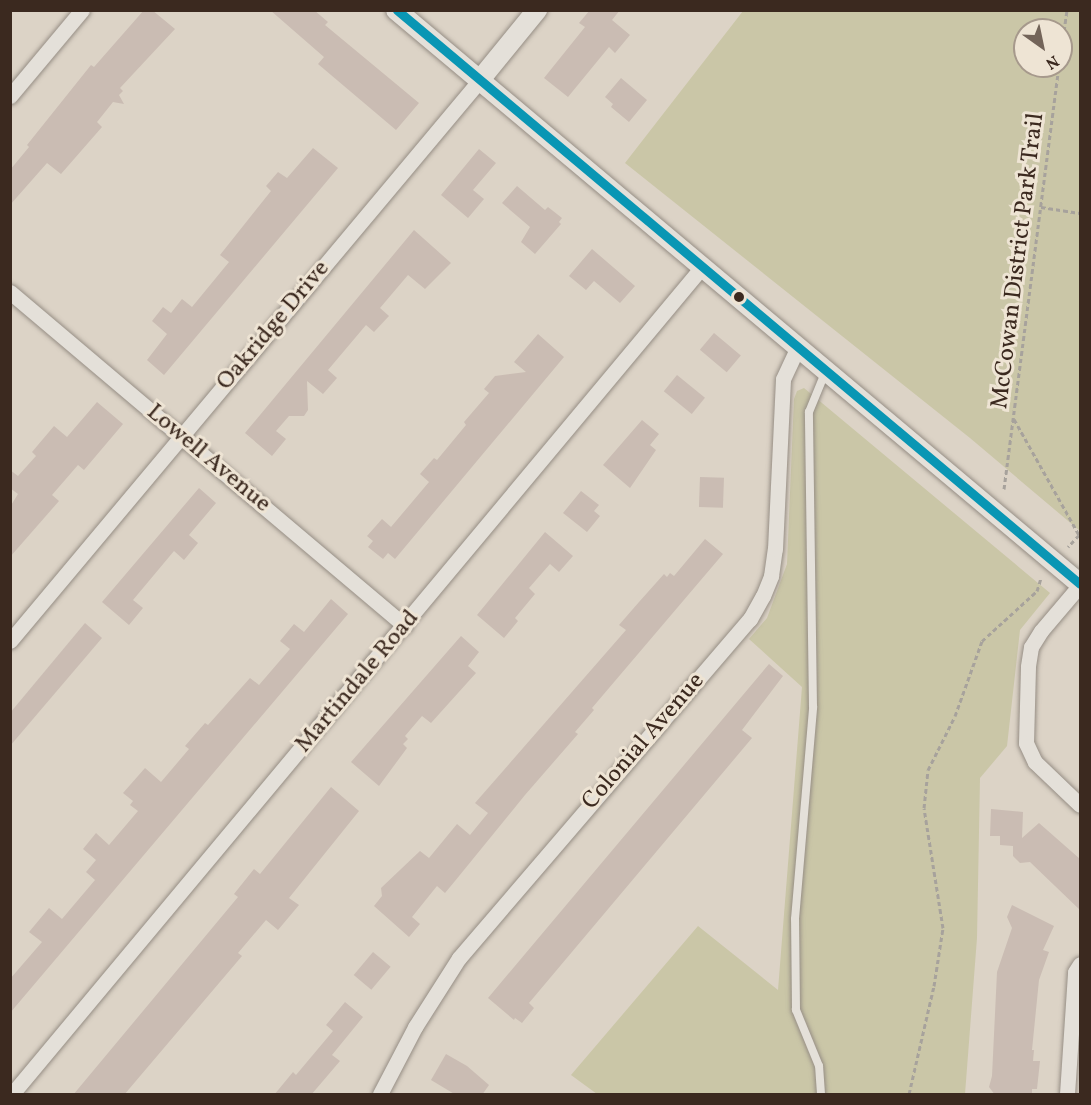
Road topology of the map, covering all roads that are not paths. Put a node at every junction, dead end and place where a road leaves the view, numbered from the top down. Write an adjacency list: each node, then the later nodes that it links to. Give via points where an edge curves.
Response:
1 (82, 10): 5 (street)
2 (396, 10): 4 (street)
3 (537, 10): 4 (street, Oakridge Drive)
4 (479, 81): 6 (street); 10 (street, Oakridge Drive)
5 (10, 96)
6 (702, 267): 8 (street); 12 (street, Martindale Road)
7 (10, 292): 10 (street, Lowell Avenue)
8 (798, 348): 9 (street); 17 (street, Colonial Avenue, via 783,379 775,549 763,596 750,618 459,958 415,1027)
9 (826, 370): 11 (street); 18 (lane, via 809,412 813,707 795,919 796,1010 819,1066)
10 (183, 437): 12 (street, Lowell Avenue); 13 (street, Oakridge Drive)
11 (1080, 584): 14 (street, via 1031,647 1026,743 1035,762)
12 (405, 626): 16 (street, Martindale Road)
13 (10, 641)
14 (1080, 805)
15 (1080, 964): 19 (street, via 1075,972)
16 (12, 1095)
17 (380, 1095)
18 (821, 1095)
19 (1066, 1095)

